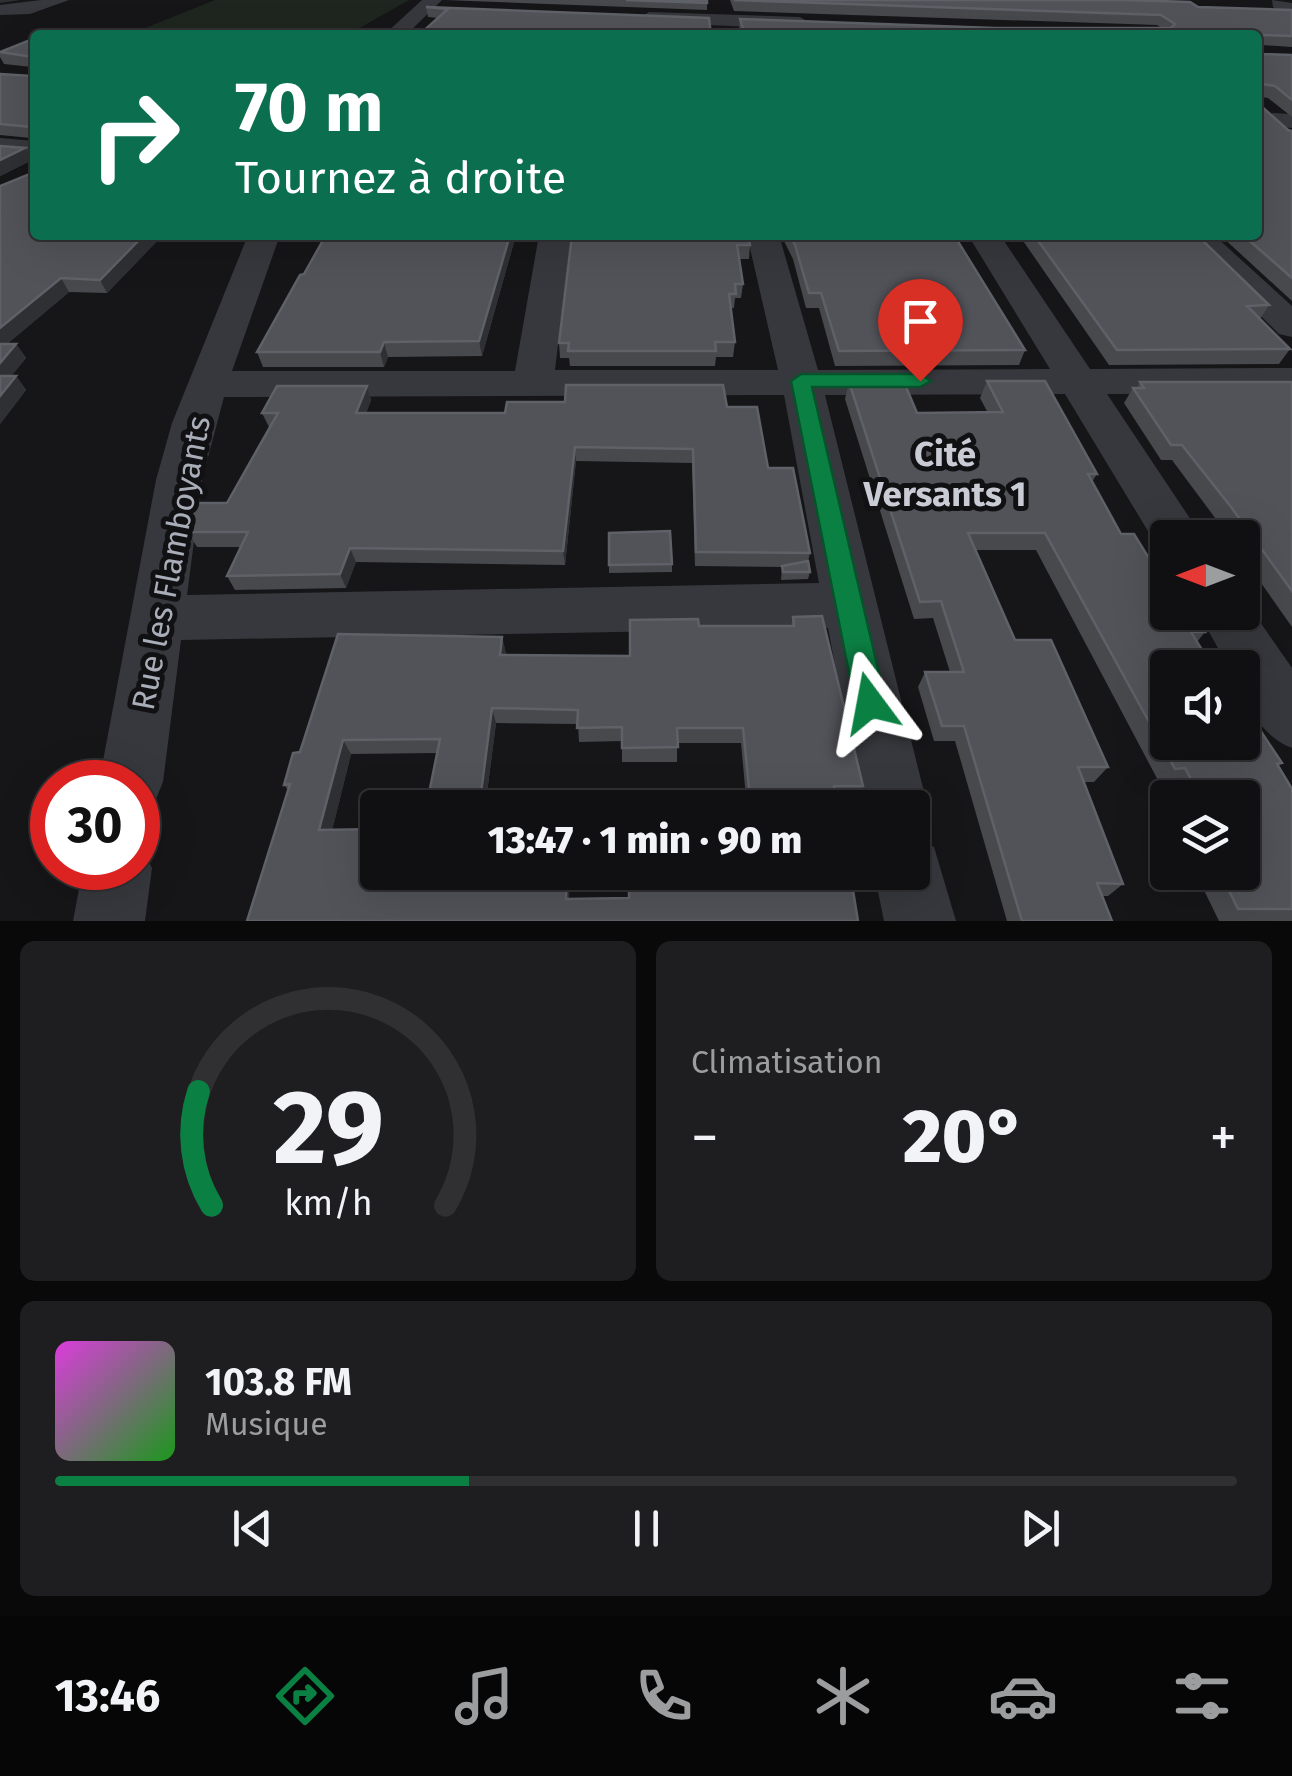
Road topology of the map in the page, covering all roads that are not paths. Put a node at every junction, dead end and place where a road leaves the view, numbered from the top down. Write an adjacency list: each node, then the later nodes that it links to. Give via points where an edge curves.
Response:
1 (60, 0): 3 (street)
2 (428, 4): 4 (street); 7 (street)
3 (0, 10)
4 (459, 10)
5 (626, 17): 6 (street)
6 (823, 24)
7 (399, 30)
8 (0, 146): 9 (street)
9 (30, 149)
10 (262, 240): 19 (street, Rue les Flamboyants)
11 (554, 240): 20 (street)
12 (764, 240): 16 (street)
13 (987, 240): 17 (street)
14 (1200, 240): 15 (street)
15 (1292, 326)
16 (801, 381): 17 (street); 20 (street); 22 (street)
17 (1080, 381): 18 (street); 21 (street)
18 (1292, 381)
19 (207, 384): 20 (street); 23 (street, Rue les Flamboyants, via 180,480)
20 (534, 384)
21 (1167, 520)
22 (847, 604): 23 (street); 27 (street)
23 (158, 618): 26 (street, Rue les Flamboyants)
24 (1236, 630): 25 (street)
25 (1292, 720)
26 (135, 760)
27 (891, 790)
28 (114, 890): 30 (street)
29 (913, 890): 31 (street)
30 (109, 921)
31 (920, 921)

